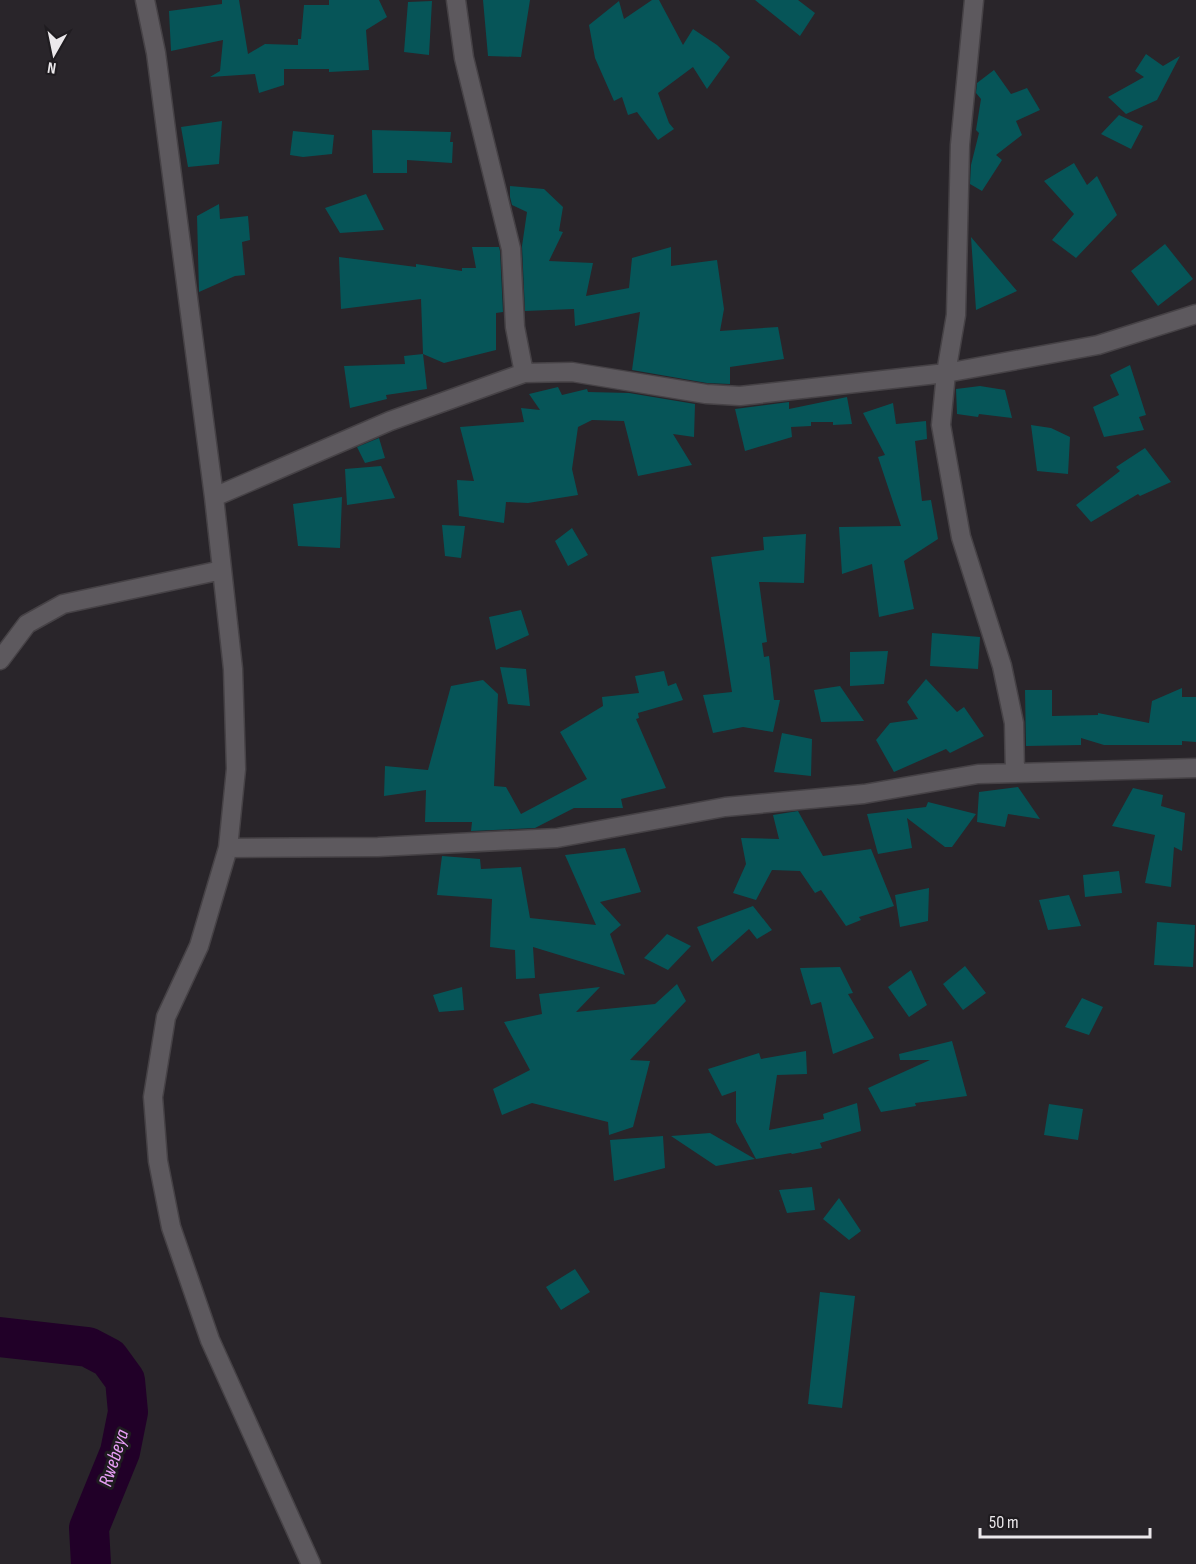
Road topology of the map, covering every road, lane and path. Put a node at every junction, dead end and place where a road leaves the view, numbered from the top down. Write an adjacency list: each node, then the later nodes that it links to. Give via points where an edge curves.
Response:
1 (145, 0): 7 (street, via 156,53)
2 (456, 0): 5 (street, via 464,58 511,249 515,327)
3 (974, 0): 6 (street, via 960,146 956,315)
4 (1196, 314): 6 (street, via 1098,345)
5 (524, 373): 6 (street, via 572,372 740,396); 7 (street, via 390,421)
6 (946, 373): 11 (street, via 941,425 961,537 1002,666 1012,712)
7 (214, 497): 8 (street)
8 (222, 570): 9 (street, via 63,604 27,624); 12 (street, via 233,669 236,769)
9 (0, 660)
10 (1196, 768): 11 (street)
11 (1015, 772): 12 (street, via 978,774 864,794 724,807 556,838 378,847)
12 (228, 848): 13 (street, via 199,946 166,1017 153,1097 158,1161 171,1227 210,1340)
13 (311, 1564)

